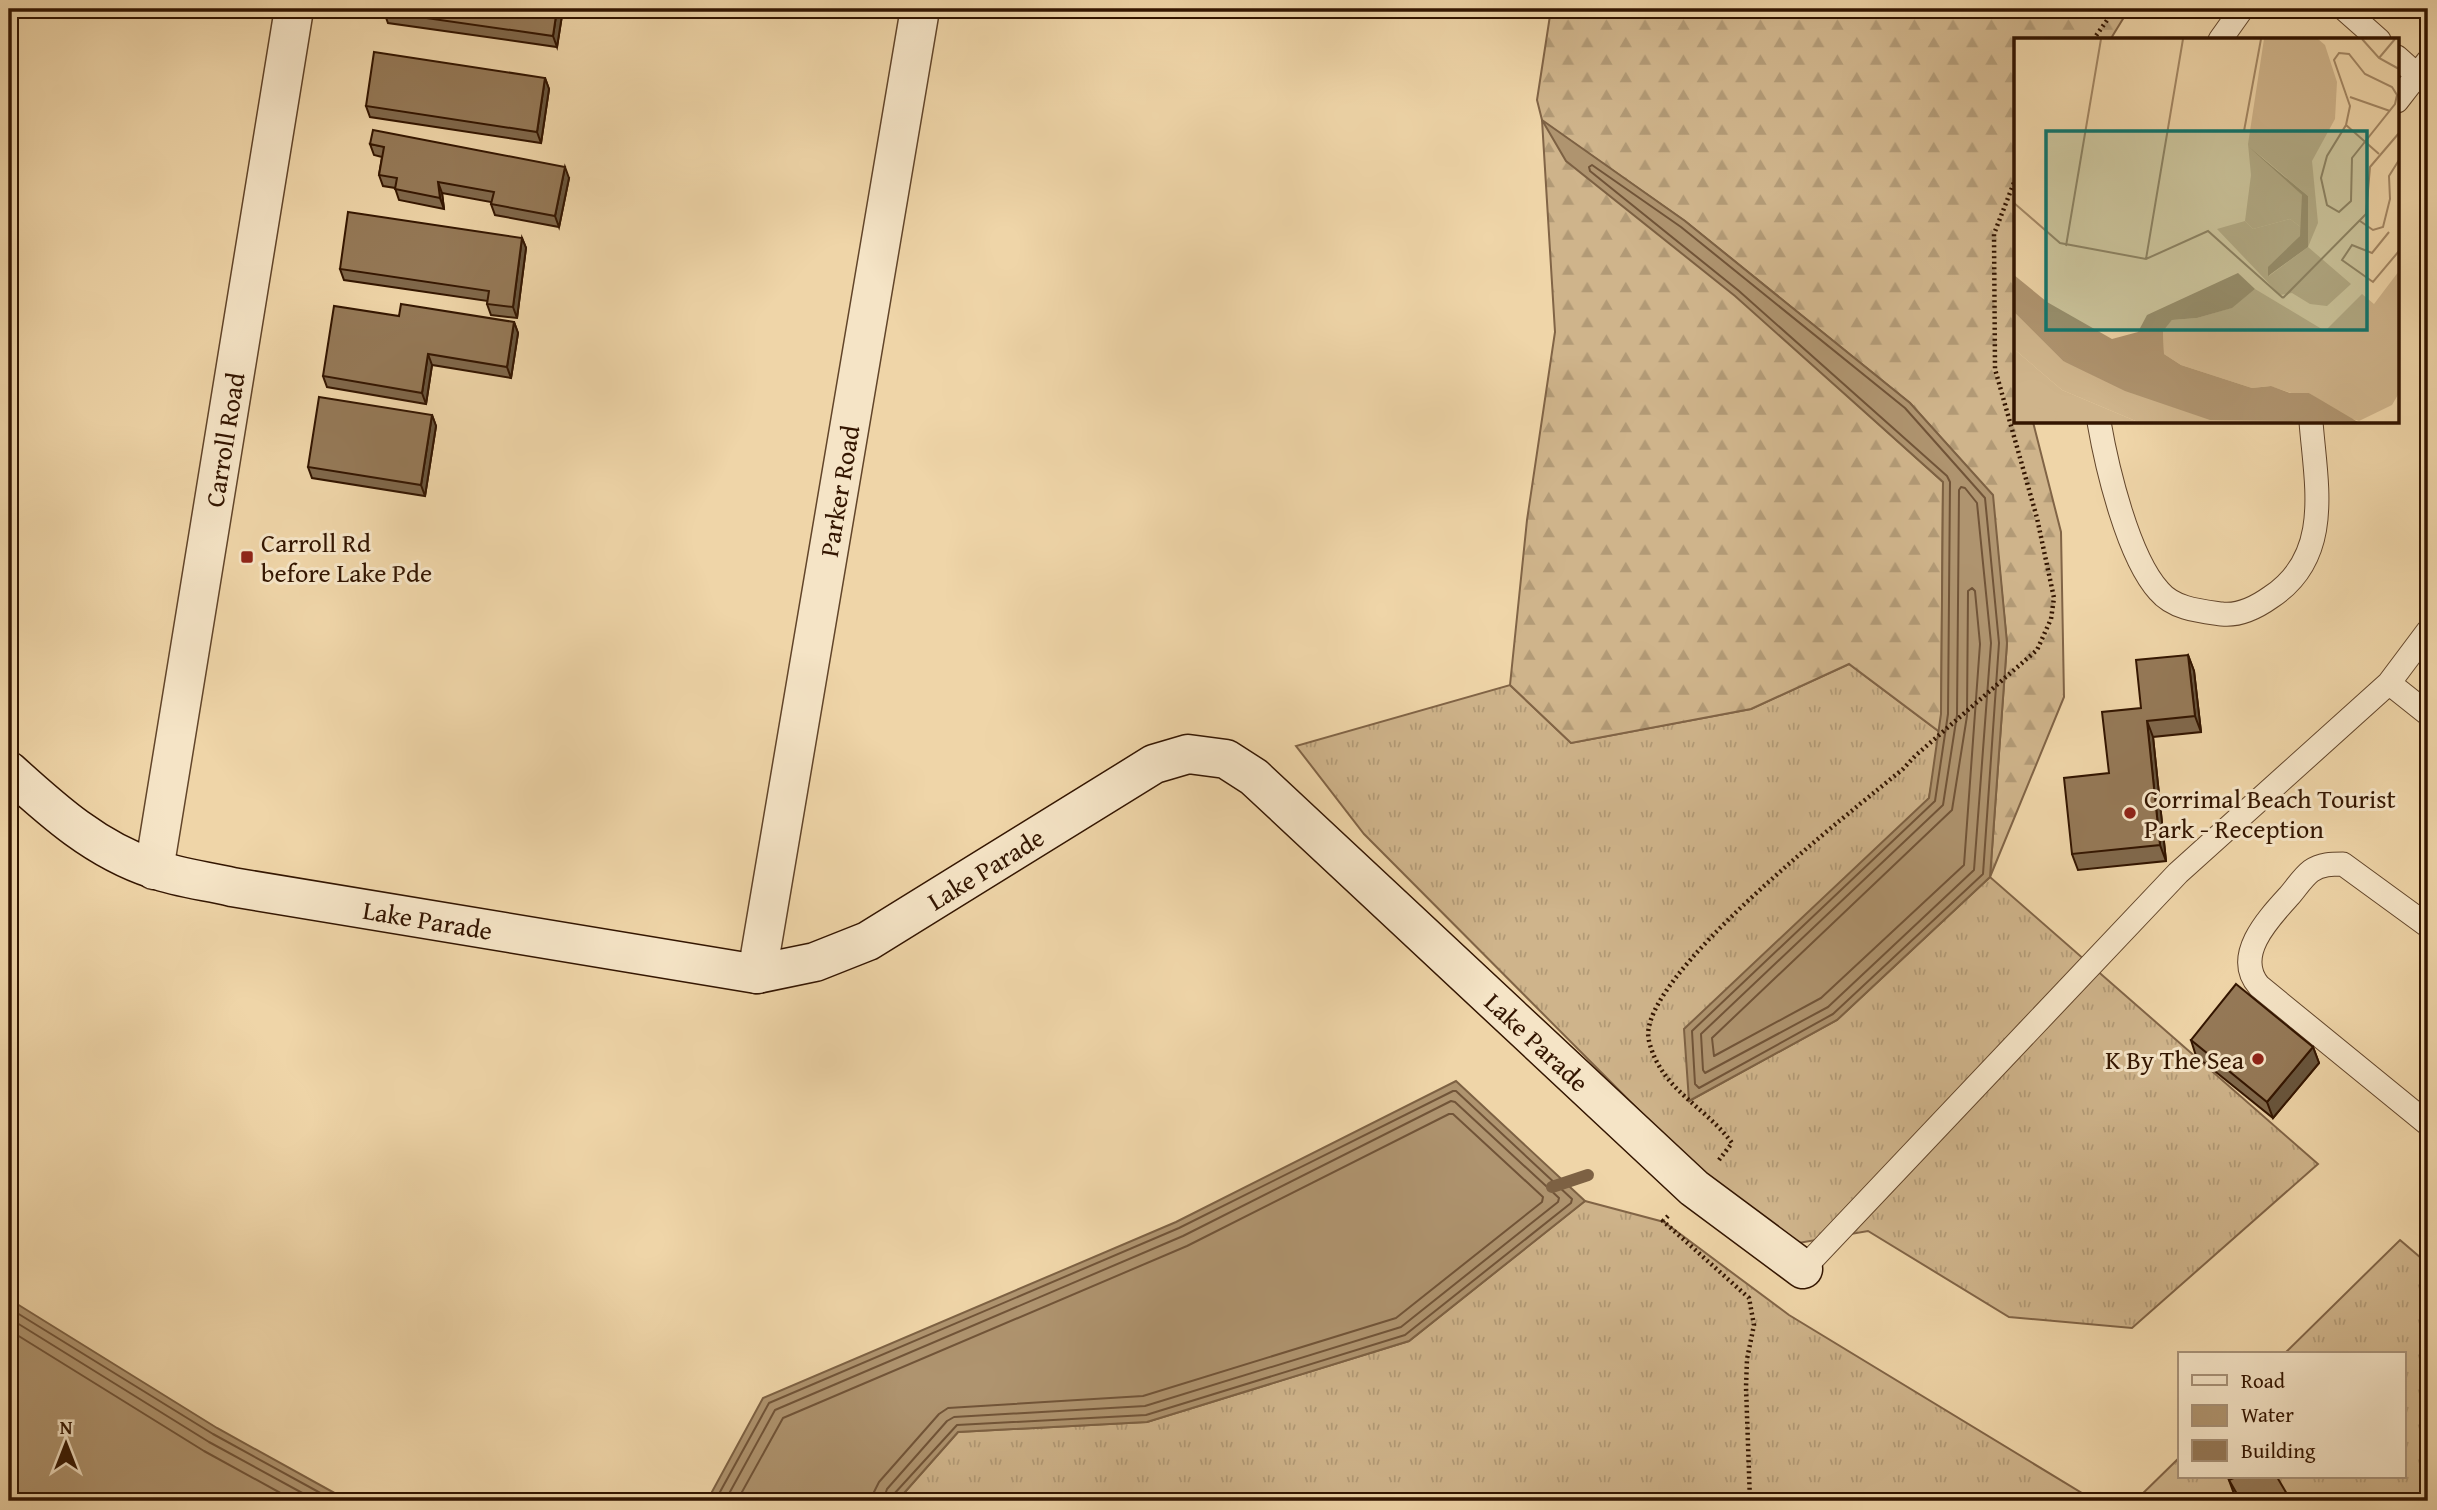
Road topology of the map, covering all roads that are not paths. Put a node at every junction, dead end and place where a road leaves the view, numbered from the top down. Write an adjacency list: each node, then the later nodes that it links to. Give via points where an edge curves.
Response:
1 (294, 9): 16 (main road, Carroll Road)
2 (920, 9): 18 (main road, Parker Road)
3 (2242, 9): 5 (lane)
4 (2344, 9): 6 (lane)
5 (2221, 38)
6 (2377, 38)
7 (2398, 58): 8 (lane)
8 (2424, 74): 9 (lane)
9 (2398, 100)
10 (2099, 424): 11 (lane, via 2137,560 2159,592 2177,606 2229,615 2257,607 2288,586 2306,561 2315,530 2318,490)
11 (2311, 424)
12 (2428, 631): 13 (lane)
13 (2389, 683): 14 (lane); 20 (lane, via 2178,873)
14 (2428, 714)
15 (9, 771): 16 (main road, Lake Parade, via 80,833)
16 (154, 870): 18 (main road, Lake Parade)
17 (2428, 926): 19 (lane, via 2343,864 2326,864 2312,870 2271,916 2251,950 2249,965 2259,986)
18 (757, 974): 20 (main road, Lake Parade, via 815,962 869,941 1154,764 1188,754 1226,759 1254,777 1694,1188)
19 (2428, 1124)
20 (1803, 1269)

